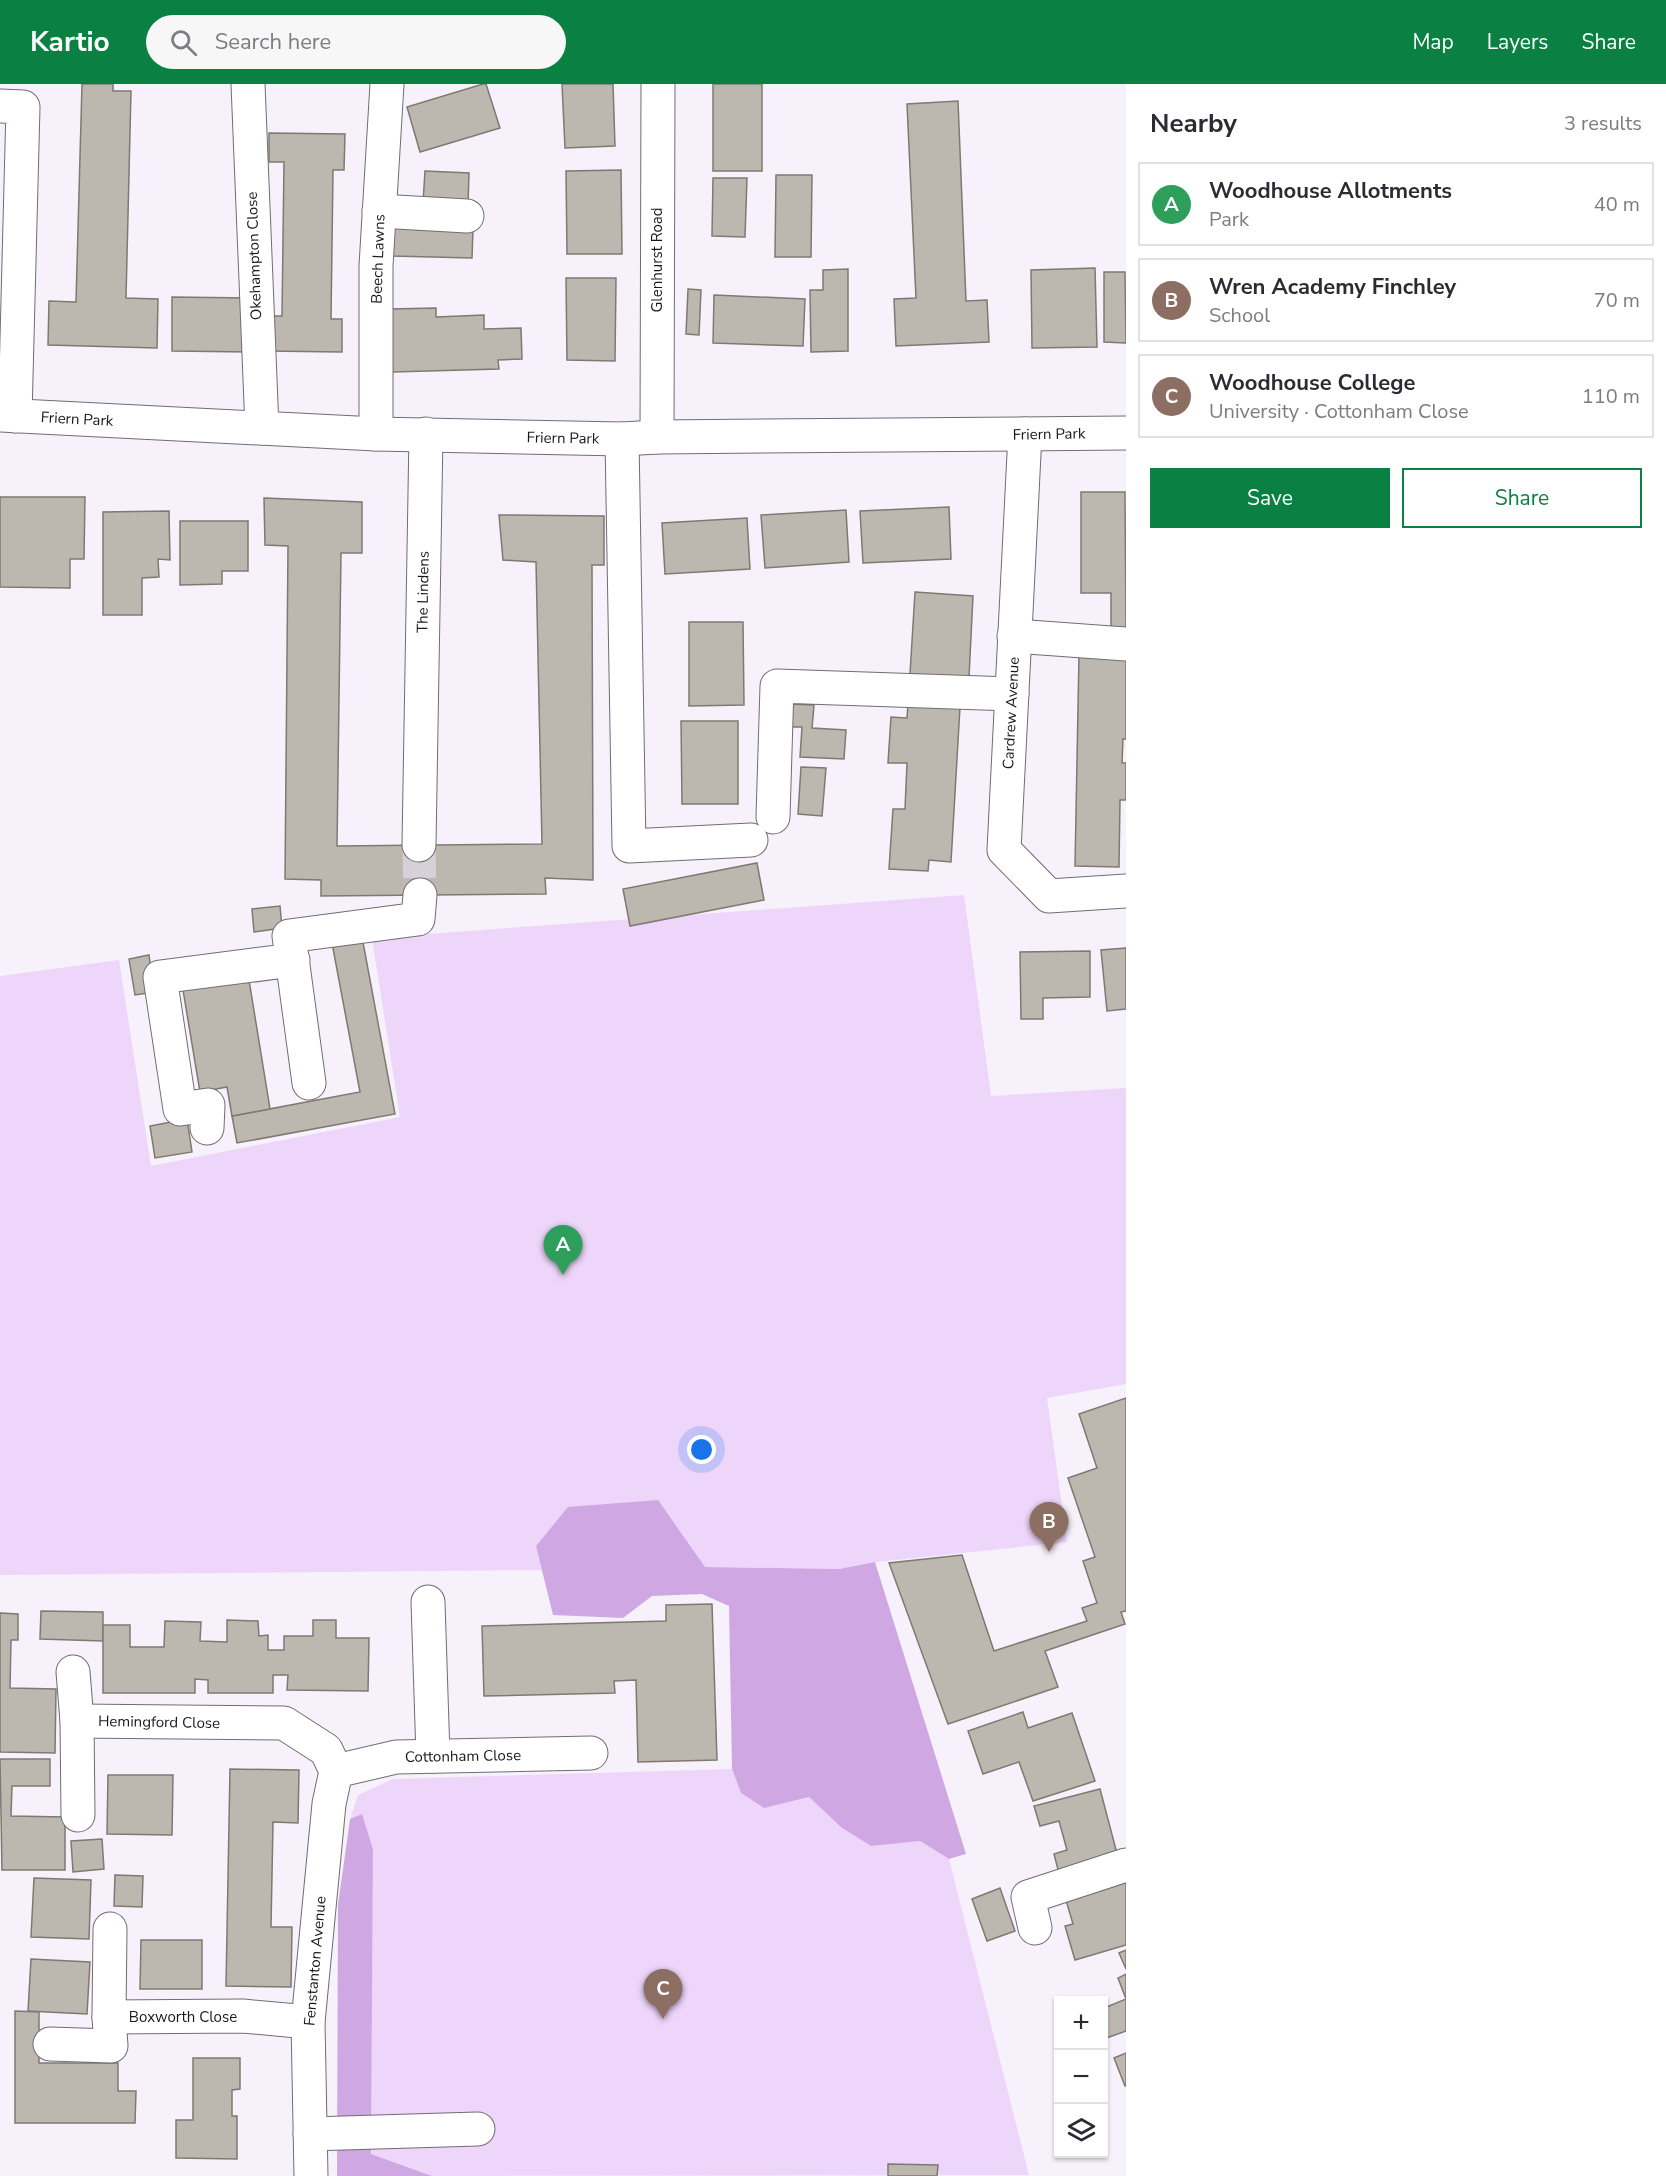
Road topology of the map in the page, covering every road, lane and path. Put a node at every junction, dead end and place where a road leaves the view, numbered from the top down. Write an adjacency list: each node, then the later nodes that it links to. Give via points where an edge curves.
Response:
1 (248, 84): 8 (street, Okehampton Close)
2 (387, 84): 5 (street, Beech Lawns)
3 (658, 84): 13 (street, Glenhurst Road)
4 (0, 106): 7 (street, via 23,107)
5 (380, 211): 6 (street); 10 (street, Beech Lawns, via 376,266)
6 (466, 216)
7 (8, 416): 8 (street, Friern Park)
8 (262, 428): 10 (street, Friern Park)
9 (1126, 433): 11 (street, Friern Park)
10 (376, 434): 12 (street, Friern Park)
11 (1025, 434): 13 (street, Friern Park); 15 (street, Cardrew Avenue)
12 (426, 435): 14 (street, Friern Park); 18 (street, The Lindens)
13 (657, 437): 14 (street, Friern Park)
14 (622, 439): 17 (street, via 629,846 762,829 777,686)
15 (1014, 636): 16 (street); 17 (street, Cardrew Avenue)
16 (1126, 644)
17 (1012, 694): 19 (street, Cardrew Avenue, via 1004,850 1049,896)
18 (419, 845)
19 (1126, 891)
20 (420, 895): 21 (street, via 418,919 289,936)
21 (293, 960): 22 (street); 23 (street, via 160,977 180,1109 208,1105)
22 (309, 1083)
23 (207, 1128)
24 (428, 1602): 28 (street)
25 (72, 1672): 26 (street)
26 (77, 1721): 29 (street, Hemingford Close, via 284,1723); 30 (street, Hemingford Close)
27 (591, 1753): 28 (street, Cottonham Close)
28 (433, 1756): 29 (street, Cottonham Close)
29 (331, 1761): 35 (street, Fenstanton Avenue)
30 (78, 1815)
31 (1126, 1865): 32 (street, via 1028,1897)
32 (1035, 1928)
33 (110, 1929): 34 (street, Boxworth Close)
34 (109, 2017): 35 (street, Boxworth Close, via 243,2016); 36 (street, via 111,2046)
35 (308, 2022): 38 (street, Fenstanton Avenue)
36 (50, 2044)
37 (478, 2129): 38 (street)
38 (310, 2134): 39 (street, Fenstanton Avenue)
39 (311, 2176)

